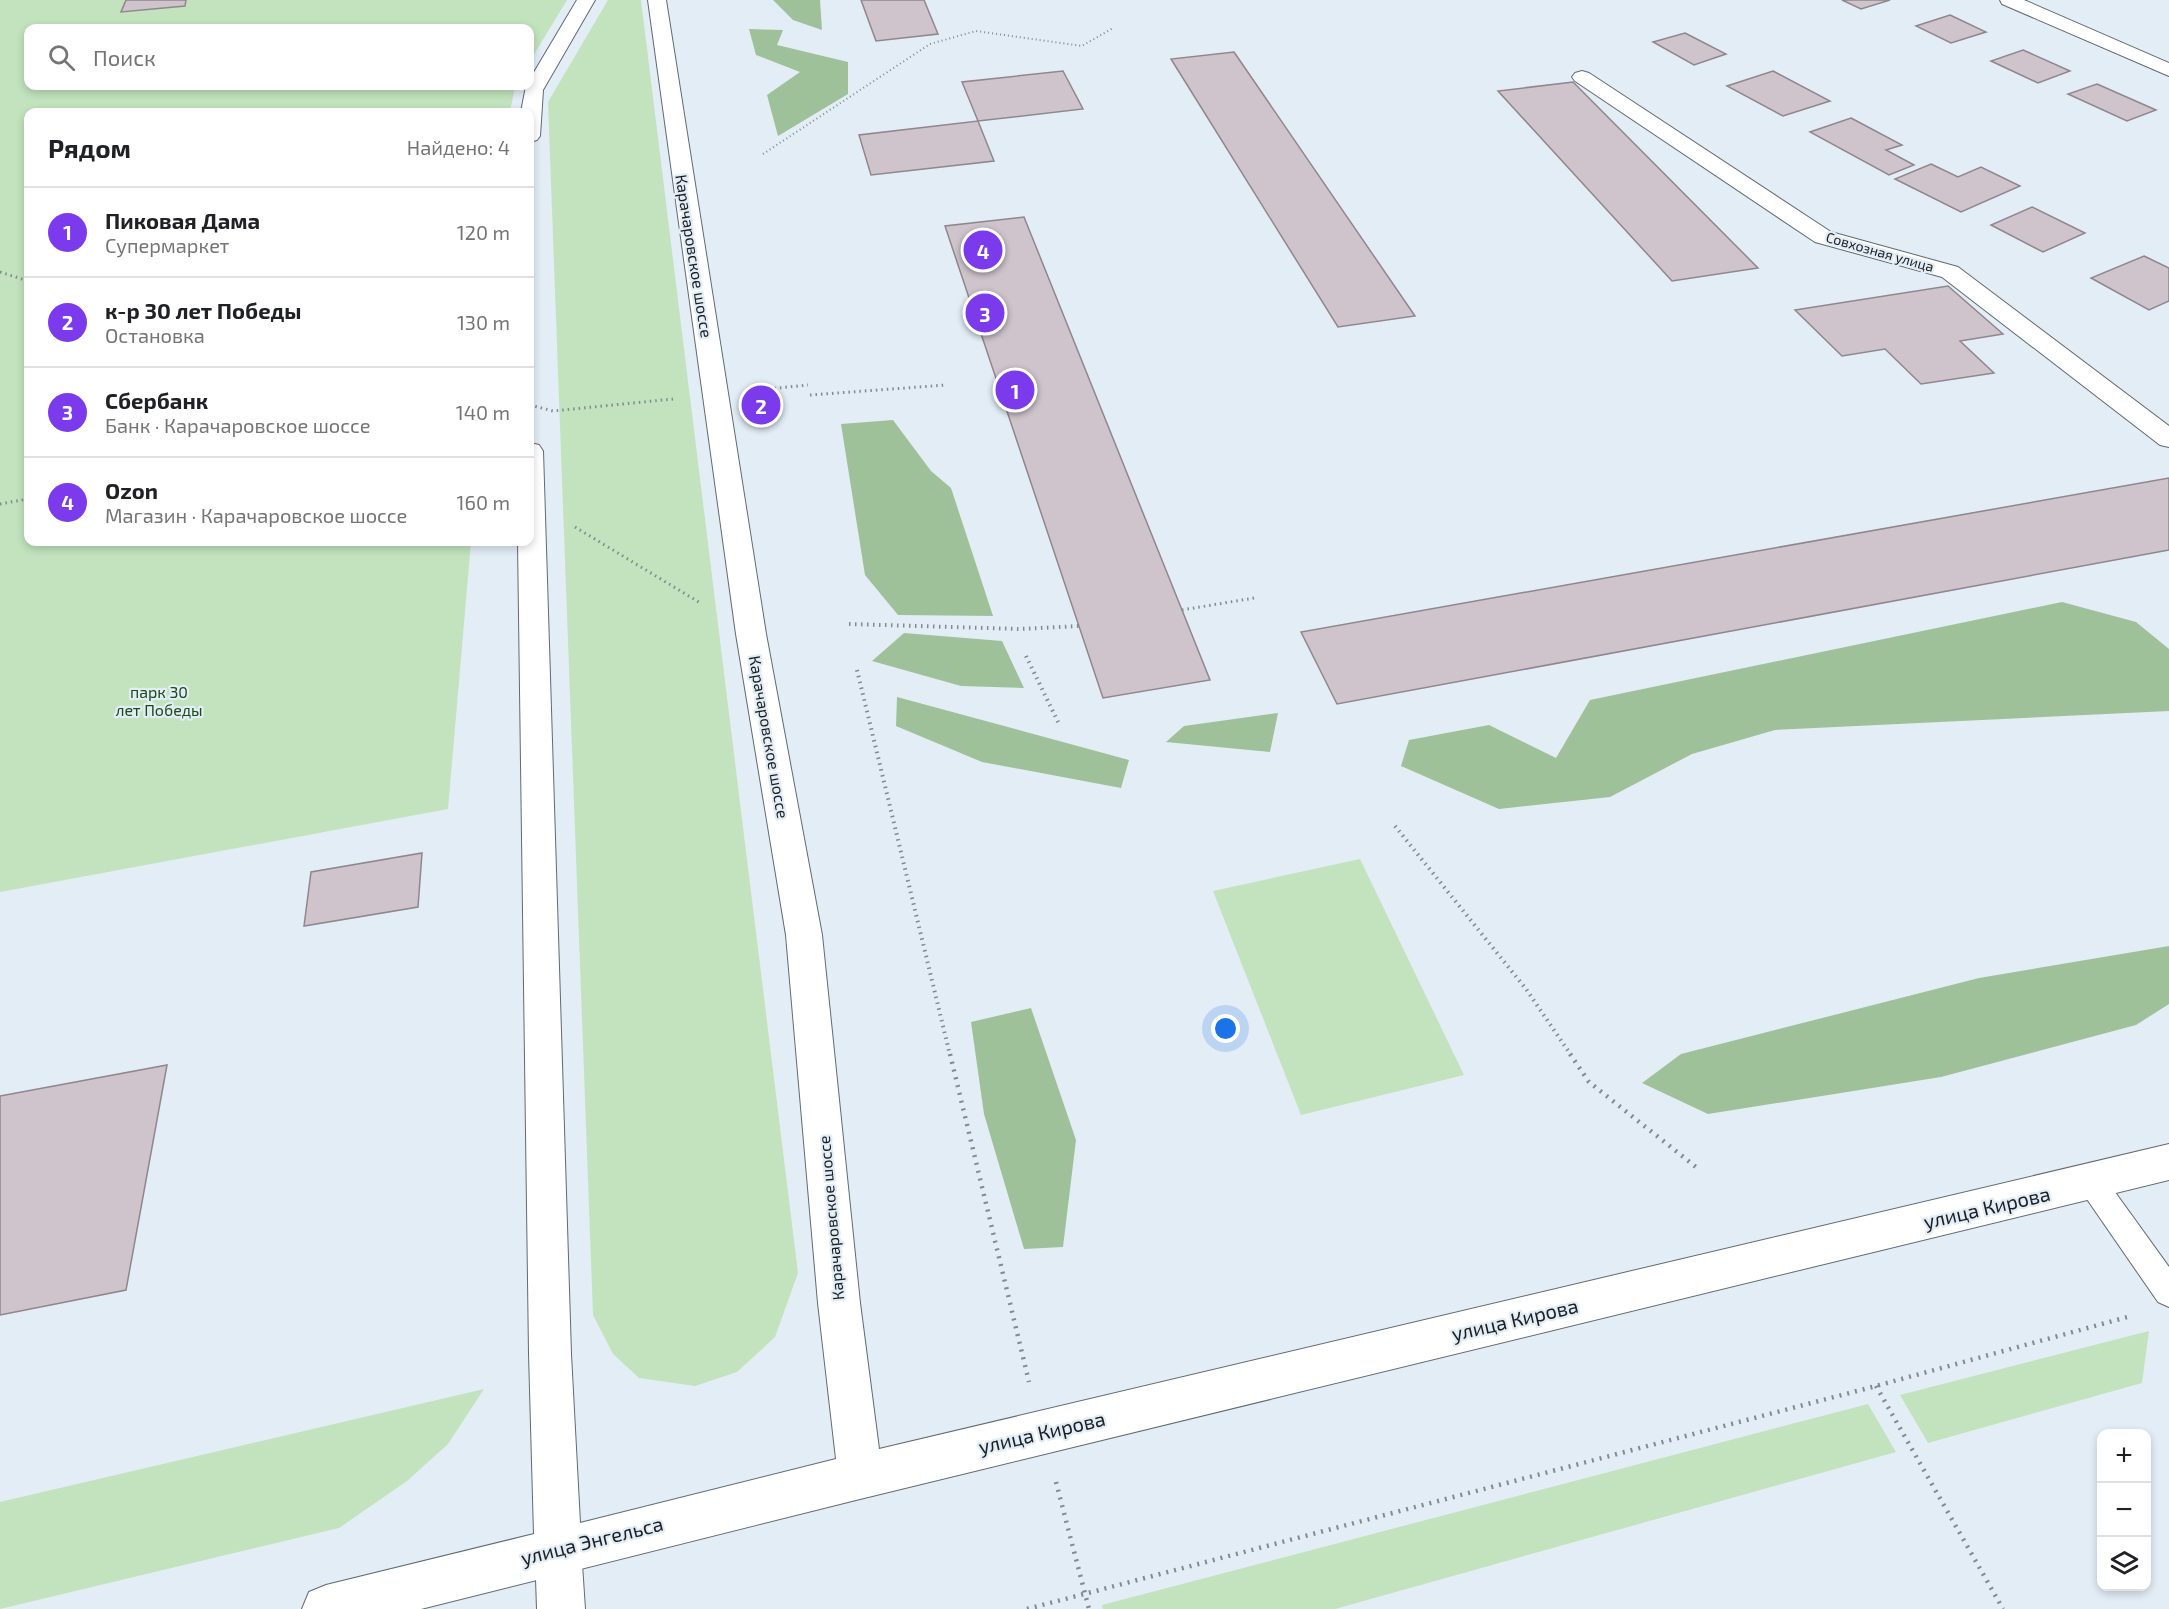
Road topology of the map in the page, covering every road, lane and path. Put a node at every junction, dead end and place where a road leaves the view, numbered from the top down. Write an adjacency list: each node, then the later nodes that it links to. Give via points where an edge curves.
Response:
1 (586, 0): 7 (street)
2 (657, 0): 15 (street, Карачаровское шоссе)
3 (2009, 0): 5 (street)
4 (1113, 28): 10 (path, via 1082,46 976,31 930,44)
5 (2169, 70)
6 (1582, 76): 18 (street, Совхозная улица, via 1822,237 1950,272)
7 (534, 88)
8 (533, 90): 9 (street)
9 (532, 108)
10 (763, 154)
11 (0, 272): 12 (path)
12 (24, 280)
13 (808, 385): 15 (path)
14 (946, 385): 16 (path)
15 (715, 394): 17 (path, via 553,411); 27 (street, Карачаровское шоссе)
16 (810, 395)
17 (534, 406)
18 (2169, 439)
19 (24, 500): 21 (path)
20 (534, 502): 27 (path)
21 (0, 504)
22 (532, 546): 40 (street)
23 (1254, 598): 24 (path)
24 (1182, 610)
25 (849, 624): 26 (path, via 1020,629)
26 (1079, 626)
27 (751, 634): 39 (street, Карачаровское шоссе, via 804,935)
28 (1026, 656): 30 (path)
29 (857, 670): 38 (path)
30 (1060, 726)
31 (1395, 826): 33 (path, via 1526,989 1589,1082)
32 (2169, 1162): 34 (street, улица Кирова)
33 (1696, 1167)
34 (2092, 1183): 35 (lane); 38 (street, улица Кирова)
35 (2169, 1292)
36 (2135, 1315): 37 (path)
37 (1876, 1386): 41 (path); 46 (path)
38 (1042, 1432): 39 (street, улица Кирова); 41 (path)
39 (860, 1476): 40 (street, улица Энгельса)
40 (558, 1549): 42 (street, улица Энгельса); 43 (street)
41 (1086, 1593): 44 (path); 45 (path)
42 (326, 1609)
43 (561, 1609)
44 (1027, 1609)
45 (1089, 1609)
46 (2003, 1609)

